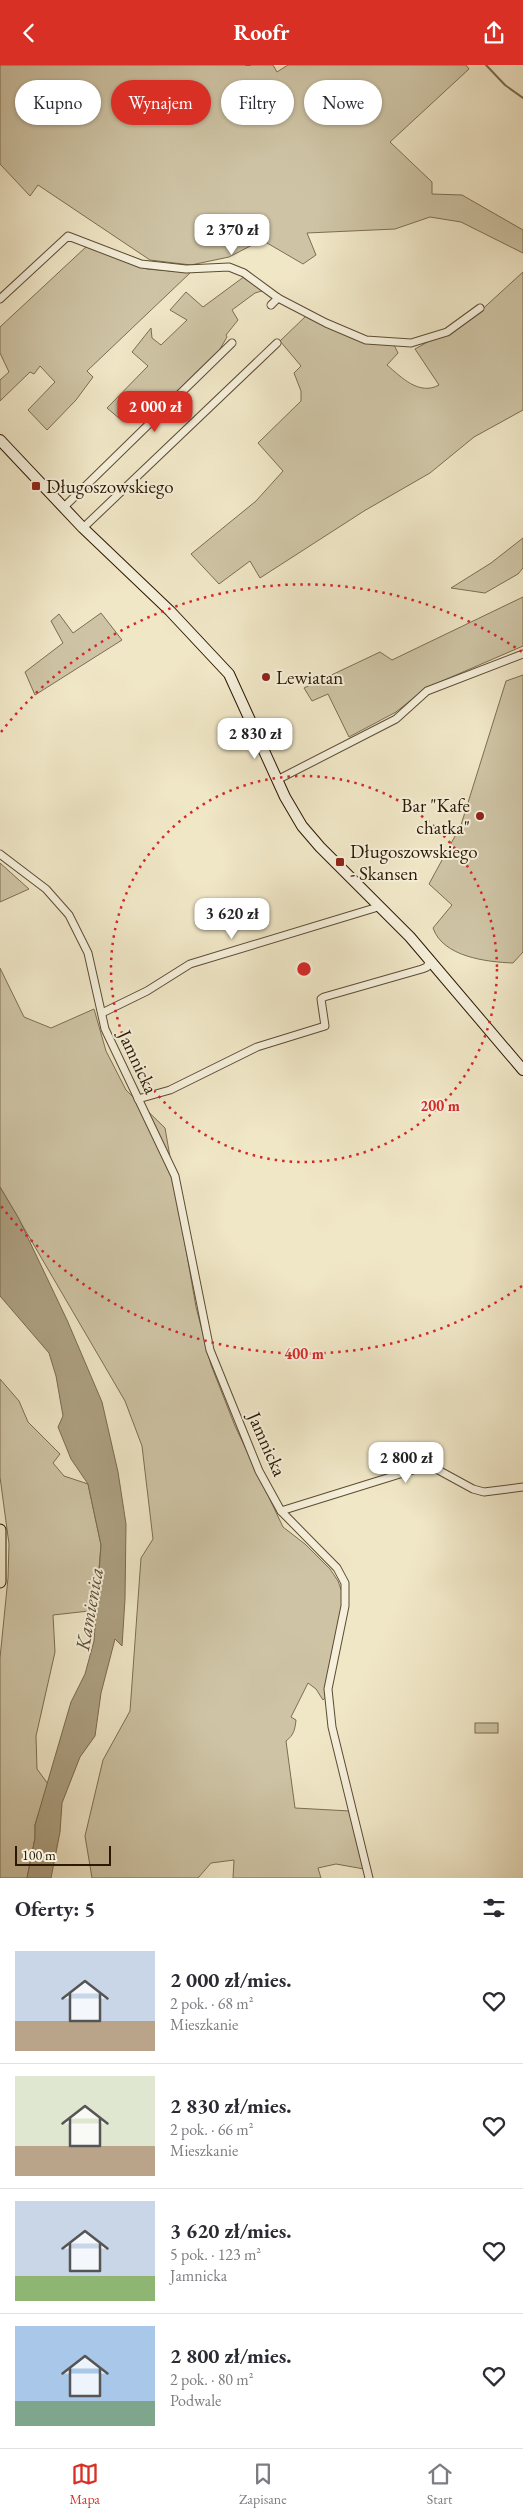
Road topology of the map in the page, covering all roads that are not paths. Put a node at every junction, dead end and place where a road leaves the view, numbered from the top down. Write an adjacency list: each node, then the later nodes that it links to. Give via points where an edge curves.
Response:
1 (278, 298): 2 (street, via 244,273 229,267 186,269 141,264 68,236); 3 (street); 4 (street, via 366,340 410,343 447,331)
2 (0, 299)
3 (271, 305)
4 (480, 307)
5 (232, 343): 8 (street)
6 (277, 343): 9 (street)
7 (0, 441): 8 (street)
8 (63, 507): 9 (street)
9 (83, 528): 11 (street, via 170,611 229,674)
10 (523, 654): 11 (street, via 427,691 396,719)
11 (277, 780): 13 (street, via 302,826)
12 (0, 854): 15 (street, Jamnicka, via 46,889 69,915 88,953)
13 (378, 907): 14 (street); 15 (street, Jamnicka, via 190,964 147,991)
14 (430, 959): 16 (street); 17 (street, via 427,967 422,969 324,997 321,999 325,1026 256,1047 170,1090)
15 (102, 1013): 17 (street, Jamnicka, via 105,1029)
16 (523, 1070)
17 (138, 1099): 19 (street, Jamnicka, via 174,1176 210,1350 259,1471)
18 (523, 1487): 19 (street, via 484,1492 429,1465)
19 (281, 1511): 22 (street, Jamnicka, via 338,1568 345,1583 345,1606 328,1689 332,1727)
20 (0, 1530): 21 (main road)
21 (0, 1583)
22 (369, 1878)

